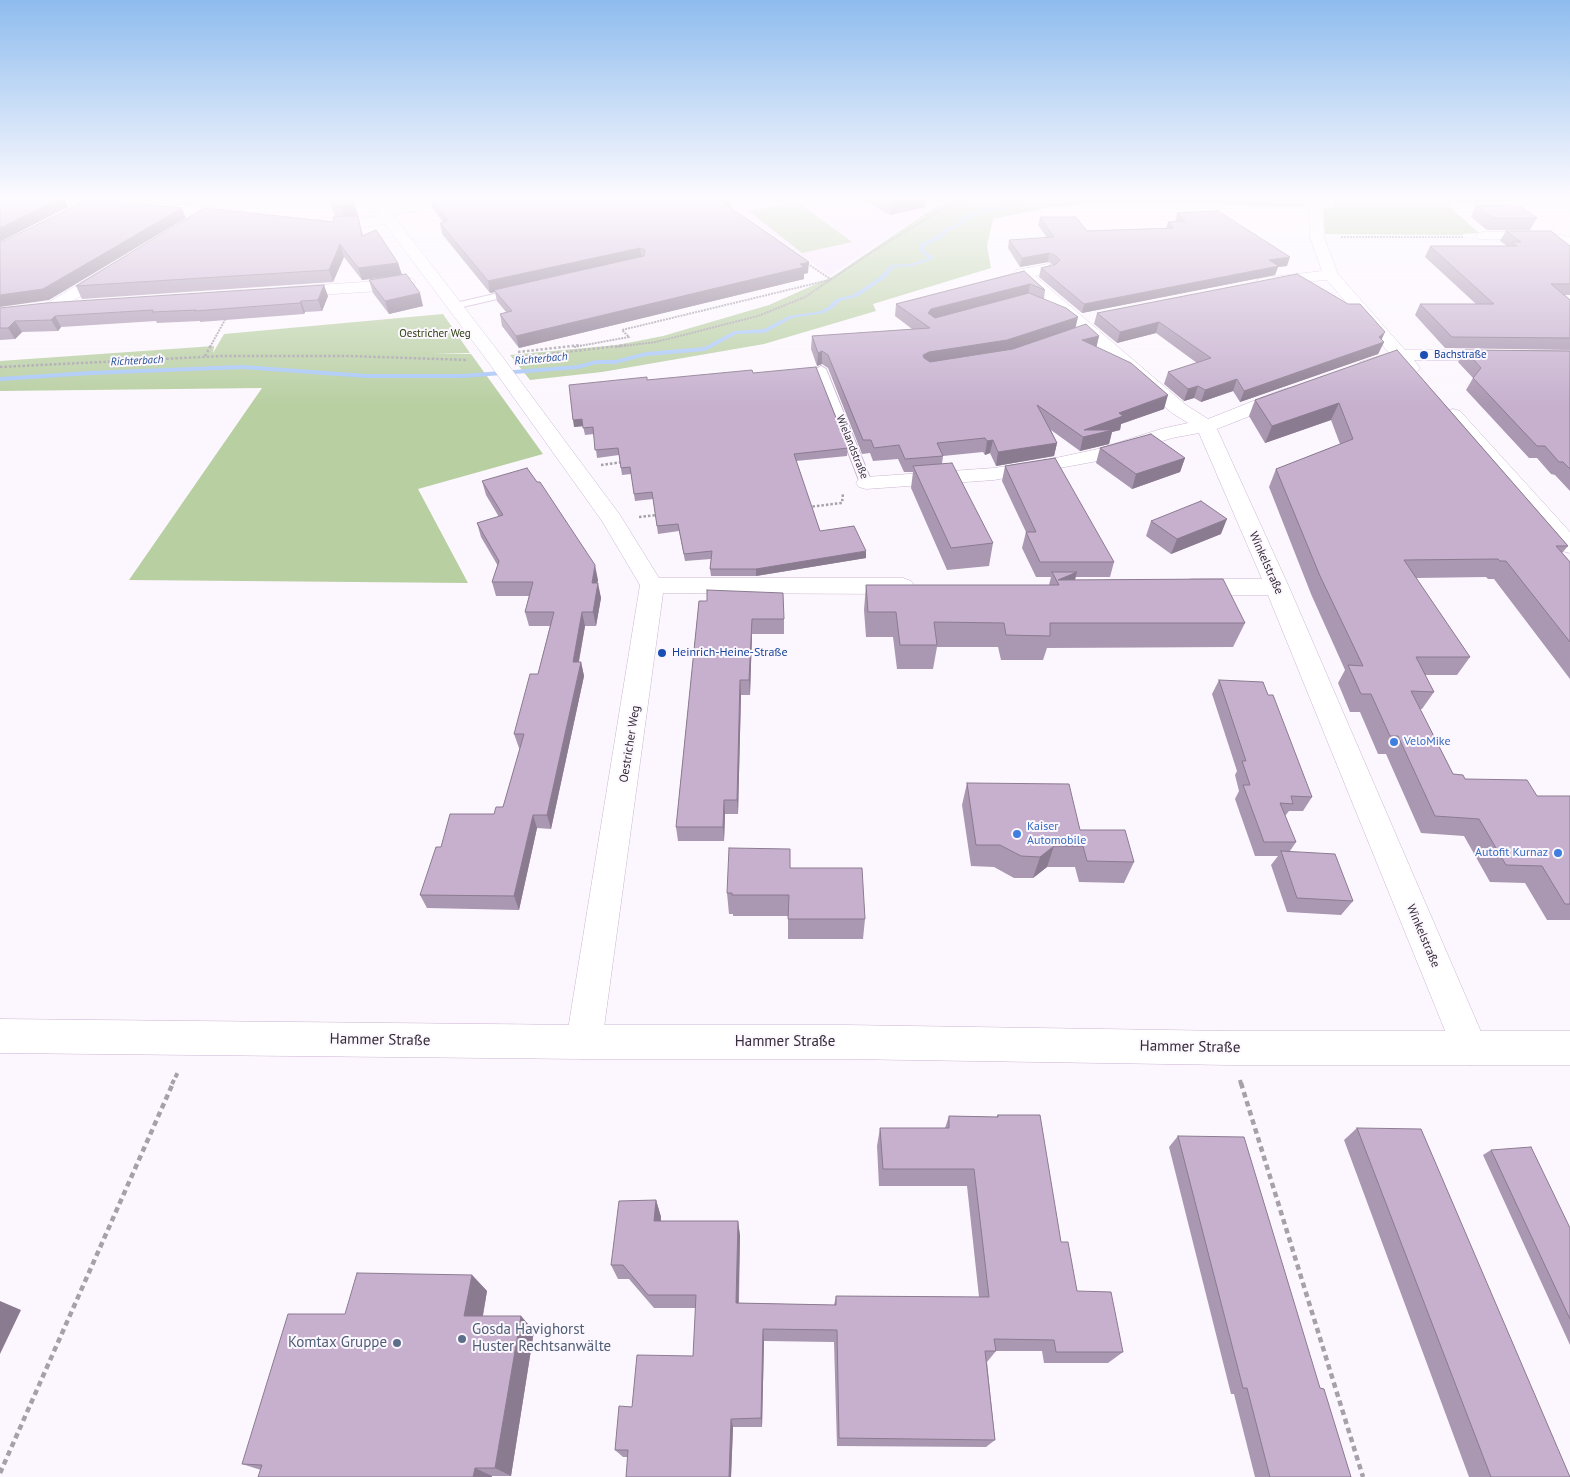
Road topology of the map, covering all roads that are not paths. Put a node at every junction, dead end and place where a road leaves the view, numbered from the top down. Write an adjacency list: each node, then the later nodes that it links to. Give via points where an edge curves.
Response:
1 (118, 267): 12 (street)
2 (424, 267): 6 (street)
3 (1328, 267): 5 (street)
4 (1048, 269): 15 (street, via 1022,273)
5 (1331, 275): 7 (street, via 1298,277); 16 (street)
6 (433, 278): 9 (street, via 379,286); 11 (street)
7 (1251, 286)
8 (526, 290): 11 (lane)
9 (276, 293)
10 (82, 305): 12 (street)
11 (454, 306): 26 (street, via 612,520)
12 (52, 307): 14 (street)
13 (1045, 307): 15 (lane)
14 (35, 309)
15 (1085, 325): 21 (street, via 1179,409)
16 (1400, 355): 17 (street); 19 (street); 24 (street)
17 (1570, 356)
18 (821, 369): 22 (lane, Wielandstraße)
19 (1340, 375)
20 (1312, 385): 21 (street)
21 (1206, 426): 22 (street, Wielandstraße, via 1168,433 1103,454 1051,466 994,474); 29 (street, Winkelstraße)
22 (866, 483)
23 (1570, 512): 24 (street)
24 (1540, 513): 25 (street)
25 (1570, 546)
26 (652, 585): 27 (street); 31 (street, Oestricher Weg)
27 (930, 586)
28 (1168, 587): 29 (street)
29 (1277, 587): 32 (street, Winkelstraße)
30 (0, 1036): 31 (street, Hammer Straße)
31 (584, 1042): 32 (street, Hammer Straße)
32 (1470, 1048): 33 (street, Hammer Straße)
33 (1570, 1048)

